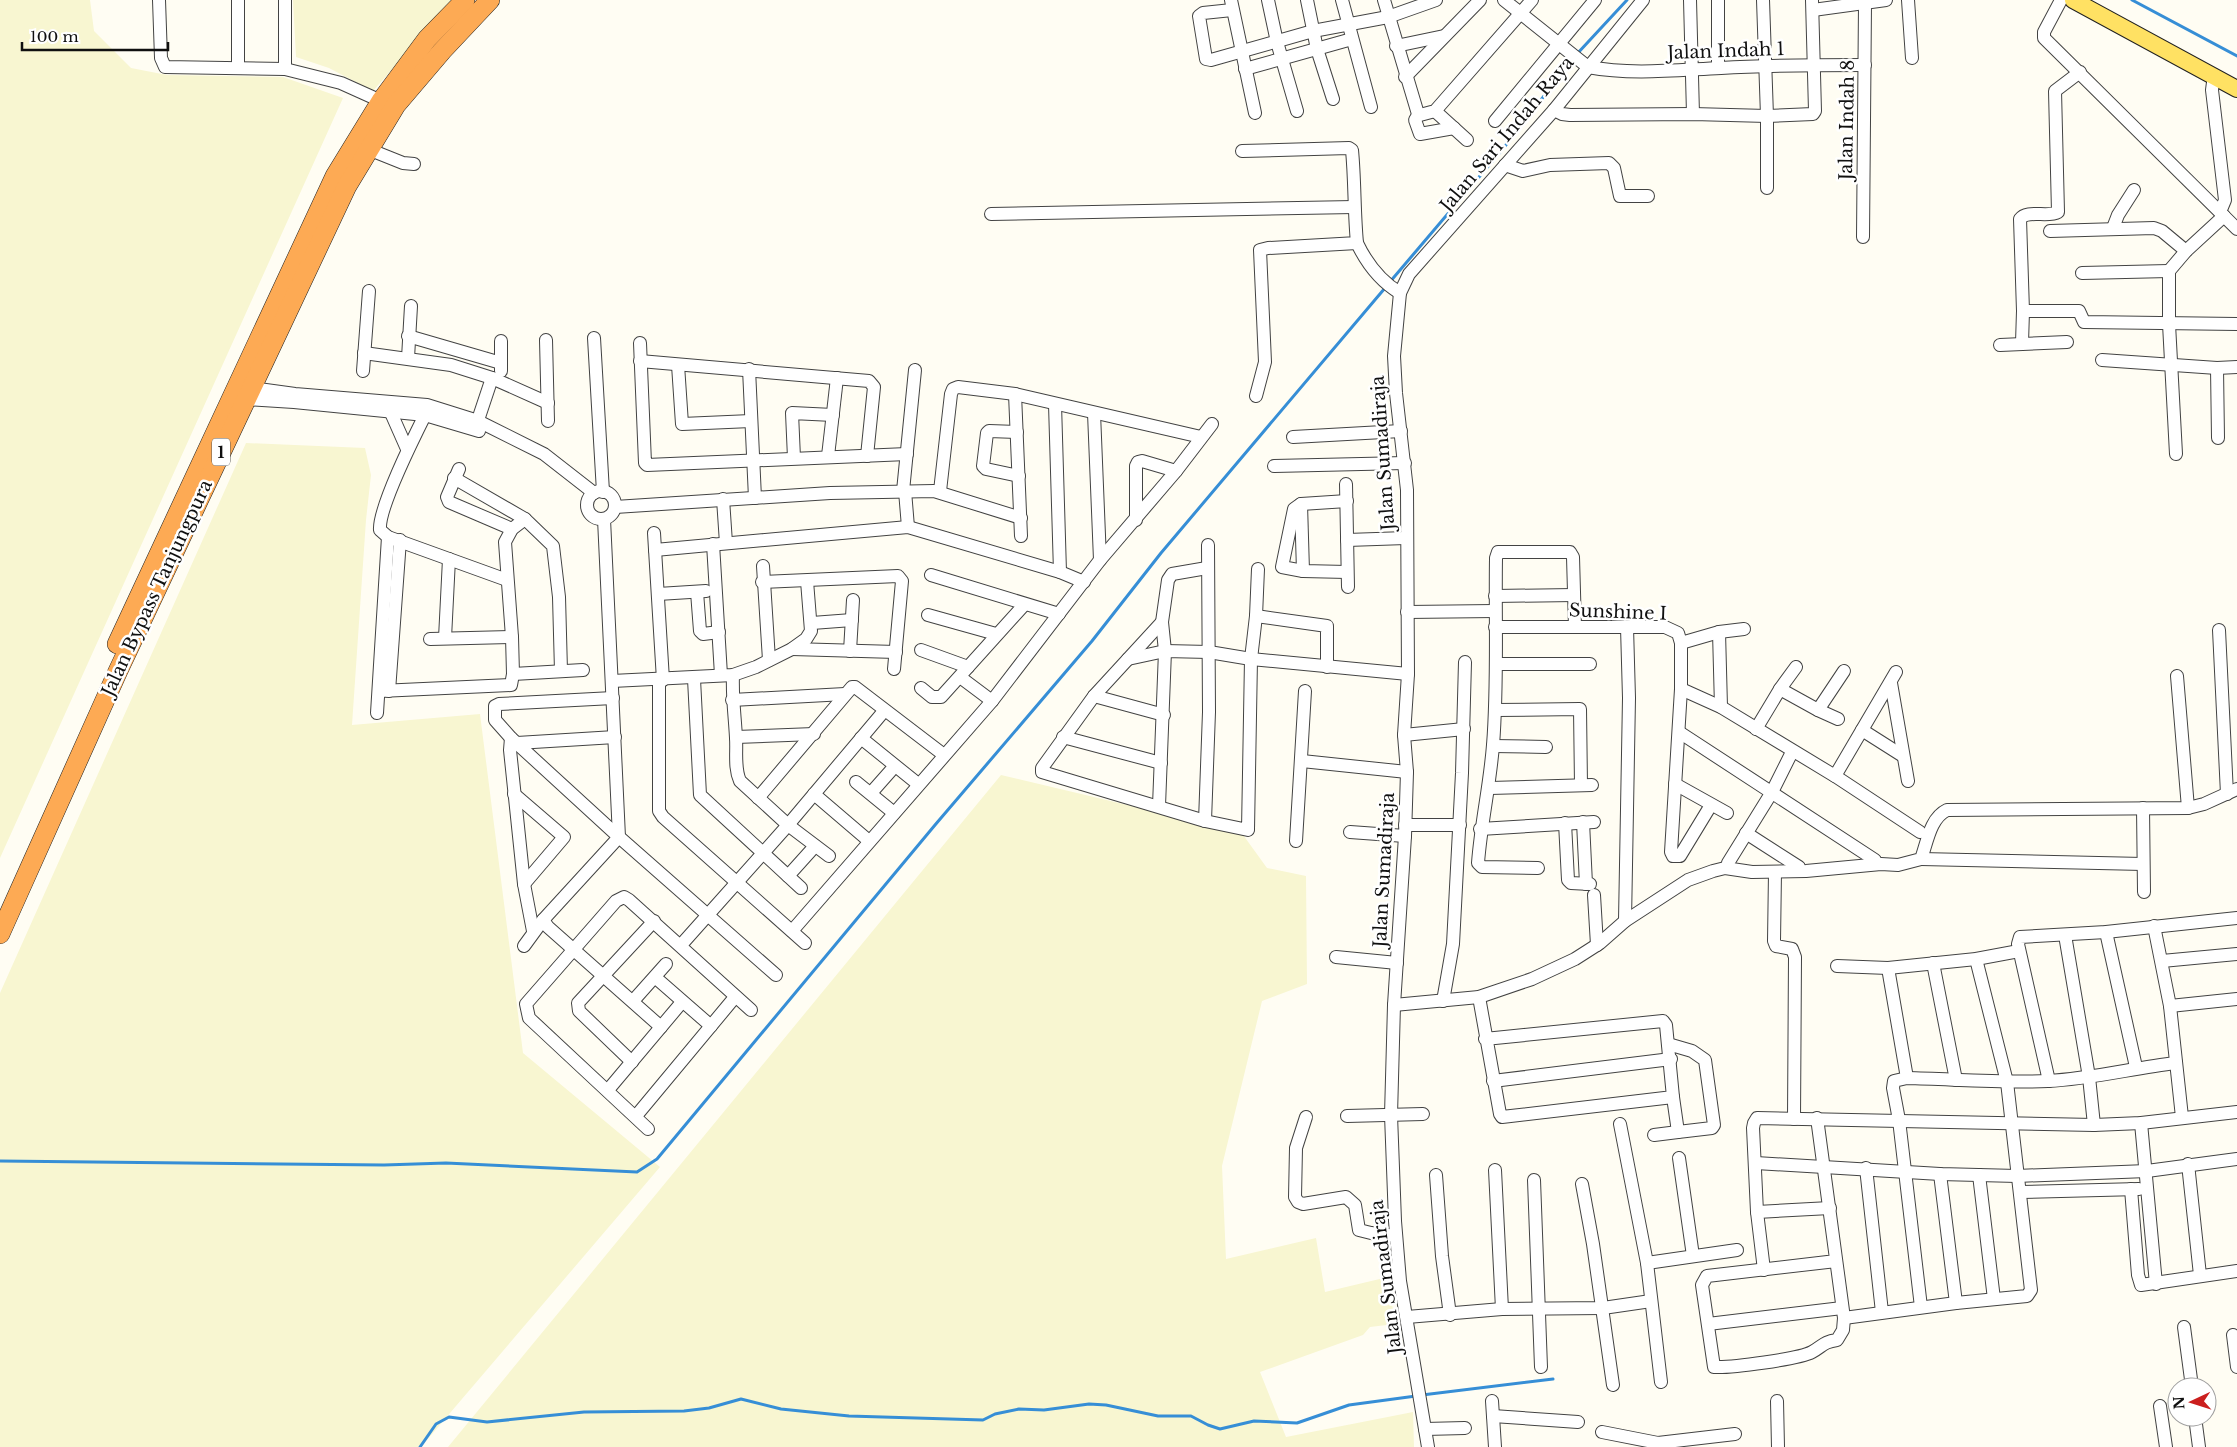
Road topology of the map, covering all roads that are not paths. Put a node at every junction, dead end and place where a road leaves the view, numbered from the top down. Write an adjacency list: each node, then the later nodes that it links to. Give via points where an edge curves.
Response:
1 (159, 0): 43 (street, via 161,58 165,67)
2 (238, 0): 43 (street)
3 (285, 0): 45 (street)
4 (465, 0): 53 (highway, Jalan Bypass Tanjungpura / 1, via 427,39)
5 (490, 0): 65 (highway, Jalan Bypass Tanjungpura / 1, via 396,105)
6 (1268, 0): 32 (street)
7 (1307, 0): 29 (street)
8 (1342, 0): 28 (street)
9 (1384, 0): 27 (street)
10 (1436, 0): 27 (street)
11 (1480, 0): 30 (street)
12 (1504, 0): 26 (street)
13 (1532, 0): 26 (street)
14 (1595, 0): 34 (street)
15 (1643, 0): 39 (street, Jalan Sari Indah Raya)
16 (1690, 0): 47 (street)
17 (1718, 0): 44 (street)
18 (1763, 0): 42 (street)
19 (1886, 0): 23 (street)
20 (1908, 0): 38 (street)
21 (2061, 0): 48 (street, via 2044,35)
22 (2073, 0): 49 (main road)
23 (1865, 4): 25 (street); 41 (street, Jalan Indah 8)
24 (1232, 5): 36 (street); 36 (street, via 1199,16 1205,57 1211,60)
25 (1813, 5): 40 (street)
26 (1521, 13): 34 (street); 57 (street)
27 (1388, 17): 28 (street); 33 (street)
28 (1348, 24): 29 (street); 31 (street)
29 (1313, 31): 32 (street); 35 (street)
30 (1444, 36): 33 (street); 50 (street)
31 (1352, 38): 35 (street); 54 (street)
32 (1277, 42): 36 (street); 37 (street)
33 (1396, 46): 50 (street)
34 (1564, 47): 39 (street); 62 (street)
35 (1317, 49): 37 (street); 52 (street)
36 (1241, 52): 46 (street)
37 (1283, 58): 46 (street); 56 (street)
38 (1912, 58)
39 (1585, 65): 47 (street, Jalan Indah 1, via 1610,71); 55 (street, Jalan Sari Indah Raya)
40 (1814, 65): 41 (street, Jalan Indah 1); 42 (street, Jalan Indah 1); 61 (street, via 1815,111 1812,114)
41 (1865, 65): 78 (street, Jalan Indah 8)
42 (1765, 66): 44 (street, Jalan Indah 1); 61 (street)
43 (238, 68): 45 (street)
44 (1718, 68): 47 (street, Jalan Indah 1)
45 (285, 69): 53 (street, via 341,83)
46 (1245, 69): 58 (street)
47 (1691, 70): 59 (street)
48 (2080, 72): 74 (street); 86 (street, via 2055,91 2058,212 2054,215 2024,215 2020,219)
49 (2214, 75): 51 (main road); 74 (street, via 2212,90 2225,200)
50 (1405, 76): 60 (street)
51 (2237, 89)
52 (1333, 100)
53 (381, 101): 314 (highway, Jalan Bypass Tanjungpura / 1, via 336,176 298,256 114,650)
54 (1371, 107)
55 (1554, 110): 59 (street, via 1570,115); 68 (street, Jalan Sari Indah Raya)
56 (1297, 111)
57 (1435, 111): 60 (street); 63 (street)
58 (1255, 113)
59 (1692, 114): 61 (street)
60 (1418, 115): 63 (street, via 1415,120 1420,134)
61 (1767, 116): 69 (street)
62 (1495, 121)
63 (1454, 128): 64 (street)
64 (1467, 140)
65 (368, 149): 67 (street); 111 (highway, Jalan Bypass Tanjungpura / 1, via 347,186)
66 (1242, 151): 72 (street, via 1349,148 1352,150 1356,189)
67 (414, 164)
68 (1505, 164): 71 (street, via 1523,171 1550,165 1610,163 1620,196); 83 (street, Jalan Sari Indah Raya, via 1409,274)
69 (1766, 188)
70 (2134, 190): 75 (street)
71 (1648, 196)
72 (1354, 207): 73 (street); 79 (street)
73 (991, 214)
74 (2222, 214): 76 (street); 80 (street)
75 (2113, 228): 77 (street); 80 (street, via 2158,229)
76 (2237, 229)
77 (2050, 231)
78 (1863, 237)
79 (1357, 243): 83 (street, via 1367,261); 113 (street, via 1260,250 1265,362)
80 (2186, 251): 81 (street)
81 (2169, 271): 82 (street); 87 (street)
82 (2082, 273)
83 (1391, 287): 125 (street, Jalan Sumadiraja)
84 (369, 291): 97 (street)
85 (411, 306): 89 (street)
86 (2023, 311): 87 (street, via 2076,310 2081,312 2084,322); 95 (street)
87 (2169, 324): 88 (street); 103 (street)
88 (2237, 324)
89 (408, 336): 98 (street); 101 (street)
90 (594, 338): 143 (street)
91 (546, 340): 114 (street)
92 (501, 342): 101 (street)
93 (2067, 342): 95 (street)
94 (640, 343): 100 (street)
95 (2022, 343): 96 (street)
96 (2000, 345)
97 (364, 353): 98 (street); 108 (street)
98 (408, 358): 110 (street, via 451,365)
99 (2102, 360): 103 (street)
100 (640, 361): 102 (street); 135 (street, via 646,465)
101 (501, 363): 110 (street)
102 (678, 365): 106 (street); 121 (street, via 682,424)
103 (2171, 365): 105 (street); 131 (street)
104 (2237, 367): 105 (street)
105 (2217, 368): 128 (street)
106 (748, 369): 109 (street); 121 (street)
107 (915, 370): 130 (street)
108 (363, 371)
109 (837, 378): 119 (street); 133 (street, via 873,383)
110 (496, 380): 114 (street); 123 (street)
111 (248, 393): 116 (street, via 295,394); 324 (highway, Jalan Bypass Tanjungpura / 1)
112 (1015, 394): 115 (street); 124 (street); 142 (street, via 953,389)
113 (1256, 396)
114 (548, 403): 120 (street)
115 (1055, 404): 117 (street); 169 (street)
116 (388, 406): 118 (street); 123 (street, via 427,405); 129 (street)
117 (1094, 413): 126 (street); 164 (street)
118 (425, 415): 123 (street); 129 (street)
119 (833, 415): 132 (street); 134 (street, via 792,413)
120 (548, 421)
121 (751, 421): 135 (street)
122 (1212, 424): 126 (street)
123 (476, 425): 143 (street)
124 (1017, 432): 139 (street); 139 (street, via 987,433 983,466)
125 (1401, 432): 127 (street); 136 (street, Jalan Sumadiraja)
126 (1200, 437): 138 (street)
127 (1292, 437)
128 (2218, 438)
129 (408, 449): 158 (street, via 379,524 383,534)
130 (907, 454): 133 (street); 141 (street)
131 (2176, 454)
132 (828, 456): 133 (street); 134 (street)
133 (867, 456)
134 (794, 458): 135 (street)
135 (753, 460): 144 (street)
136 (1404, 463): 137 (street); 157 (street, Jalan Sumadiraja)
137 (1274, 466)
138 (1176, 471): 152 (street); 152 (street, via 1138,462)
139 (1019, 476): 149 (street)
140 (1346, 484): 146 (street)
141 (904, 491): 142 (street); 144 (street); 153 (street)
142 (940, 491): 149 (street)
143 (596, 494): 148 (street, via 611,495); 151 (street, via 588,507 595,518)
144 (755, 498): 145 (street)
145 (723, 499): 148 (street); 160 (street)
146 (1347, 501): 147 (street); 159 (street)
147 (1301, 504): 168 (street); 168 (street, via 1292,513 1282,567)
148 (615, 507): 151 (street, via 612,515)
149 (1021, 518): 156 (street)
150 (525, 519): 154 (street); 154 (street, via 457,473 447,498 449,502); 221 (street, via 554,546)
151 (604, 519): 230 (street)
152 (1136, 520): 164 (street)
153 (908, 527): 160 (street); 169 (street)
154 (512, 529): 172 (street, via 505,542)
155 (654, 533): 162 (street)
156 (1020, 536)
157 (1406, 538): 159 (street); 185 (street, Jalan Sumadiraja)
158 (394, 539): 163 (street); 235 (street)
159 (1347, 540): 170 (street)
160 (719, 544): 162 (street); 177 (street)
161 (1208, 545): 166 (street)
162 (655, 550): 179 (street)
163 (449, 559): 172 (street); 201 (street)
164 (1100, 560): 175 (street)
165 (763, 566): 174 (street)
166 (1207, 568): 190 (street, via 1172,574); 209 (street)
167 (1258, 569): 188 (street)
168 (1303, 571): 170 (street)
169 (1060, 572): 175 (street)
170 (1347, 572): 176 (street)
171 (931, 575): 183 (street)
172 (507, 580): 200 (street)
173 (806, 581): 174 (street); 191 (street); 208 (street, via 900,577)
174 (762, 582): 212 (street)
175 (1084, 582): 186 (street)
176 (1348, 587)
177 (716, 590): 178 (street); 197 (street)
178 (697, 592): 179 (street); 197 (street, via 700,632)
179 (658, 594): 229 (street)
180 (1574, 594): 181 (street); 181 (street, via 1573,557 1570,552 1501,552 1496,558); 193 (street)
181 (1495, 596): 184 (street)
182 (854, 600): 189 (street)
183 (1024, 605): 186 (street); 199 (street)
184 (1495, 611): 185 (street); 192 (street)
185 (1407, 612): 224 (street, Jalan Sumadiraja)
186 (1059, 614): 240 (street)
187 (928, 615): 199 (street)
188 (1256, 616): 211 (street); 217 (street, via 1327,626)
189 (852, 620): 191 (street); 206 (street)
190 (1162, 622): 207 (street); 210 (street)
191 (812, 623): 204 (street, via 809,636)
192 (1495, 627): 193 (street, Sunshine I); 214 (street)
193 (1575, 627): 194 (street, Sunshine I)
194 (1627, 627): 203 (street, Sunshine I, via 1670,629 1678,633); 319 (street)
195 (1744, 629): 198 (street)
196 (2219, 630): 274 (street)
197 (718, 632): 225 (street)
198 (1719, 632): 203 (street); 241 (street)
199 (996, 634): 216 (street)
200 (512, 637): 201 (street); 223 (street)
201 (445, 638): 202 (street)
202 (430, 639)
203 (1681, 643): 232 (street, Sunshine I)
204 (792, 649): 206 (street); 212 (street)
205 (920, 650): 216 (street)
206 (850, 651): 208 (street)
207 (1165, 651): 209 (street); 210 (street); 246 (street)
208 (896, 652): 219 (street)
209 (1209, 652): 211 (street); 286 (street)
210 (1128, 659): 237 (street)
211 (1251, 659): 217 (street); 286 (street, via 1249,828 1246,831)
212 (769, 660): 225 (street)
213 (1465, 662): 248 (street)
214 (1497, 664): 215 (street); 242 (street)
215 (1590, 664)
216 (968, 667): 227 (street)
217 (1327, 667): 224 (street)
218 (1796, 667): 233 (street)
219 (894, 669)
220 (583, 670): 221 (street)
221 (561, 671): 223 (street)
222 (1844, 671): 243 (street)
223 (513, 674): 235 (street, via 508,687)
224 (1408, 674): 253 (street, Jalan Sumadiraja)
225 (727, 675): 228 (street); 239 (street)
226 (2177, 676): 283 (street)
227 (960, 677): 231 (street, via 941,697 932,697); 240 (street)
228 (694, 678): 229 (street); 299 (street, via 700,795)
229 (661, 680): 230 (street); 309 (street, via 659,810)
230 (612, 681): 238 (street)
231 (921, 688)
232 (1681, 689): 241 (street); 251 (street, Sunshine I)
233 (1780, 689): 243 (street); 249 (street)
234 (1305, 690): 264 (street)
235 (384, 691): 245 (street)
236 (845, 694): 239 (street); 244 (street, via 855,687); 252 (street)
237 (1094, 696): 246 (street); 257 (street)
238 (613, 698): 254 (street); 258 (street, via 499,704 494,709 495,720)
239 (732, 700): 255 (street)
240 (992, 701): 262 (street)
241 (1721, 707): 249 (street)
242 (1496, 710): 259 (street); 273 (street, via 1580,709 1587,785)
243 (1818, 710): 247 (street)
244 (884, 711): 256 (street); 262 (street)
245 (377, 712)
246 (1164, 716): 265 (street)
247 (1838, 718)
248 (1464, 729): 253 (street); 289 (street)
249 (1756, 729): 261 (street)
250 (1862, 730): 263 (street); 263 (street, via 1893,677); 268 (street)
251 (1679, 732): 272 (street, Sunshine I); 275 (street)
252 (814, 734): 255 (street); 279 (street)
253 (1404, 734): 267 (street, Jalan Sumadiraja)
254 (614, 737): 258 (street); 295 (street)
255 (736, 737): 279 (street, via 738,776)
256 (861, 738): 266 (street); 278 (street)
257 (1064, 738): 265 (street); 281 (street, via 1042,768 1043,773)
258 (514, 741): 277 (street, via 510,750); 295 (street)
259 (1494, 746): 260 (street); 273 (street)
260 (1546, 747)
261 (1792, 752): 268 (street); 275 (street)
262 (944, 755): 271 (street)
263 (1904, 756): 270 (street)
264 (1302, 761): 267 (street); 297 (street)
265 (1161, 763): 281 (street)
266 (894, 767): 271 (street); 276 (street)
267 (1407, 772): 291 (street, Jalan Sumadiraja)
268 (1835, 776): 293 (street)
269 (856, 782): 276 (street)
270 (1908, 782)
271 (918, 784): 284 (street)
272 (1675, 784): 280 (street); 280 (street, Sunshine I, via 1673,856 1680,856)
273 (1490, 788): 290 (street)
274 (2232, 791): 283 (street)
275 (1772, 792): 294 (street); 302 (street)
276 (870, 793): 284 (street)
277 (514, 794): 310 (street); 310 (street, via 564,837)
278 (814, 794): 288 (street); 296 (street)
279 (758, 798): 288 (street)
280 (1711, 805): 285 (street)
281 (1158, 806): 286 (street)
282 (2143, 808): 283 (street); 301 (street, via 1947,810 1940,814 1932,828); 304 (street)
283 (2188, 808)
284 (894, 813): 296 (street)
285 (1727, 814)
286 (1205, 821)
287 (1565, 823): 290 (street); 312 (street, via 1568,880); 312 (street, via 1588,822)
288 (788, 825): 298 (street); 299 (street)
289 (1460, 825): 291 (street); 348 (street, via 1453,944)
290 (1480, 829): 306 (street, via 1479,866)
291 (1405, 831): 292 (street); 336 (street, Jalan Sumadiraja)
292 (1350, 832)
293 (1920, 832)
294 (1746, 833): 303 (street); 305 (street)
295 (619, 837): 315 (street); 317 (street)
296 (869, 841): 322 (street)
297 (1296, 841)
298 (815, 846): 300 (street); 308 (street)
299 (763, 853): 308 (street); 309 (street)
300 (829, 856)
301 (1921, 859): 304 (street); 307 (street, via 1898,864)
302 (1875, 860)
303 (1728, 864)
304 (2143, 864): 313 (street)
305 (1799, 867)
306 (1538, 868)
307 (1775, 872): 319 (street, via 1725,868 1713,871 1688,880); 377 (street, via 1774,941 1776,946 1792,949 1795,957)
308 (788, 876): 311 (street)
309 (736, 883): 315 (street); 322 (street)
310 (524, 884): 321 (street)
311 (801, 888)
312 (1590, 888): 328 (street)
313 (2144, 892)
314 (0, 910)
315 (708, 914): 327 (street); 341 (street)
316 (2237, 918): 320 (street)
317 (543, 920): 321 (street); 330 (street)
318 (654, 921): 327 (street); 330 (street, via 629,900 620,898); 342 (street)
319 (1625, 921): 328 (street)
320 (2154, 926): 323 (street); 335 (street)
321 (533, 931): 329 (street)
322 (792, 931): 326 (street)
323 (2106, 932): 325 (street); 360 (street)
324 (0, 934)
325 (2065, 935): 331 (street, via 2020,936); 361 (street)
326 (805, 943)
327 (680, 945): 344 (street)
328 (1597, 945): 345 (street, via 1532,979)
329 (524, 946)
330 (573, 950): 342 (street); 367 (street, via 526,1004 526,1011 529,1018)
331 (2019, 951): 334 (street); 365 (street)
332 (2237, 954): 335 (street)
333 (1336, 957): 336 (street)
334 (1976, 959): 337 (street); 366 (street)
335 (2162, 961): 351 (street)
336 (1397, 963): 350 (street, Jalan Sumadiraja)
337 (1933, 963): 340 (street); 364 (street)
338 (666, 964): 343 (street)
339 (1837, 966): 340 (street)
340 (1888, 968): 362 (street)
341 (776, 974)
342 (602, 975): 347 (street); 358 (street, via 577,1007)
343 (656, 978): 347 (street); 349 (street)
344 (736, 997): 352 (street); 353 (street)
345 (1479, 997): 348 (street); 355 (street)
346 (2237, 999): 351 (street)
347 (632, 1001): 354 (street)
348 (1443, 1001): 350 (street)
349 (682, 1002): 353 (street); 354 (street)
350 (1394, 1005): 371 (street, Jalan Sumadiraja)
351 (2170, 1006): 359 (street)
352 (751, 1010)
353 (711, 1026): 372 (street)
354 (661, 1027): 358 (street)
355 (1485, 1039): 356 (street, via 1663,1021); 363 (street)
356 (1668, 1044): 357 (street); 384 (street, via 1692,1051 1705,1060 1714,1125 1712,1128)
357 (1670, 1059): 363 (street); 368 (street)
358 (632, 1062): 367 (street)
359 (2176, 1064): 360 (street); 375 (street)
360 (2136, 1067): 361 (street)
361 (2089, 1077): 365 (street); 382 (street)
362 (1906, 1078): 364 (street); 378 (street, via 1896,1079 1893,1088)
363 (1493, 1080): 368 (street, via 1500,1114 1506,1118)
364 (1956, 1080): 366 (street)
365 (2048, 1081): 366 (street)
366 (2007, 1082): 379 (street)
367 (608, 1090): 372 (street)
368 (1674, 1096): 384 (street)
369 (2237, 1112): 375 (street)
370 (1423, 1114): 371 (street)
371 (1391, 1115): 373 (street); 406 (street, Jalan Sumadiraja)
372 (636, 1116): 383 (street)
373 (1347, 1116)
374 (1306, 1117): 406 (street, via 1296,1148 1295,1197 1298,1202 1303,1204 1346,1197 1355,1204 1360,1230)
375 (2182, 1117): 380 (street)
376 (1817, 1118): 377 (street); 378 (street); 390 (street)
377 (1794, 1119): 388 (street, via 1757,1118 1754,1123)
378 (1899, 1120): 379 (street); 394 (street)
379 (2012, 1122): 382 (street); 398 (street)
380 (2141, 1123): 382 (street); 393 (street)
381 (1620, 1124): 410 (street)
382 (2094, 1125)
383 (648, 1129)
384 (1678, 1132): 385 (street)
385 (1654, 1135)
386 (1679, 1158): 408 (street)
387 (2237, 1158): 389 (street)
388 (1756, 1163): 390 (street); 405 (street)
389 (2188, 1164): 393 (street); 413 (street)
390 (1825, 1166): 391 (street); 404 (street)
391 (1866, 1168): 394 (street); 422 (street)
392 (1495, 1170): 421 (street)
393 (2146, 1171): 398 (street); 401 (street)
394 (1905, 1172): 395 (street); 418 (street)
395 (1940, 1174): 397 (street); 417 (street)
396 (1436, 1175): 424 (street)
397 (1979, 1175): 398 (street); 415 (street)
398 (2017, 1176): 403 (street)
399 (1534, 1180): 419 (street)
400 (1582, 1184): 420 (street)
401 (2148, 1188): 402 (street); 414 (street)
402 (2131, 1189): 403 (street); 414 (street, via 2138,1280 2142,1285)
403 (2020, 1192): 415 (street, via 2031,1290 2027,1296)
404 (1830, 1208): 405 (street); 409 (street)
405 (1757, 1212): 411 (street)
406 (1396, 1236): 425 (street, Jalan Sumadiraja)
407 (1737, 1250): 408 (street)
408 (1693, 1256): 410 (street)
409 (1836, 1261): 411 (street); 423 (street)
410 (1647, 1263): 416 (street)
411 (1764, 1270): 426 (street, via 1708,1276 1703,1280)
412 (2237, 1271): 413 (street)
413 (2200, 1276): 414 (street)
414 (2156, 1284)
415 (1994, 1298): 417 (street)
416 (1651, 1301): 420 (street); 432 (street)
417 (1956, 1303): 418 (street)
418 (1921, 1307): 422 (street)
419 (1539, 1308): 420 (street); 421 (street); 429 (street)
420 (1602, 1308): 433 (street)
421 (1502, 1309): 424 (street)
422 (1882, 1312): 423 (street)
423 (1843, 1313): 426 (street); 426 (street, via 1841,1335 1812,1352 1718,1367 1713,1365)
424 (1450, 1315): 425 (street)
425 (1406, 1317): 441 (street, Jalan Sumadiraja)
426 (1708, 1324)
427 (2184, 1327): 431 (street)
428 (2233, 1334): 430 (street)
429 (1541, 1366)
430 (2237, 1367)
431 (2191, 1377)
432 (1661, 1382)
433 (1613, 1385)
434 (1492, 1401): 437 (street)
435 (1778, 1401): 449 (street)
436 (2160, 1406): 450 (street)
437 (1493, 1416): 438 (street); 448 (street)
438 (1578, 1422)
439 (2196, 1427): 451 (street)
440 (1465, 1428): 441 (street)
441 (1425, 1429): 447 (street, Jalan Sumadiraja)
442 (1602, 1432): 444 (street)
443 (1735, 1434): 445 (street)
444 (1617, 1441): 446 (street)
445 (1715, 1441): 446 (street)
446 (1664, 1445)
447 (1428, 1447)
448 (1495, 1447)
449 (1778, 1447)
450 (2166, 1447)
451 (2199, 1447)

